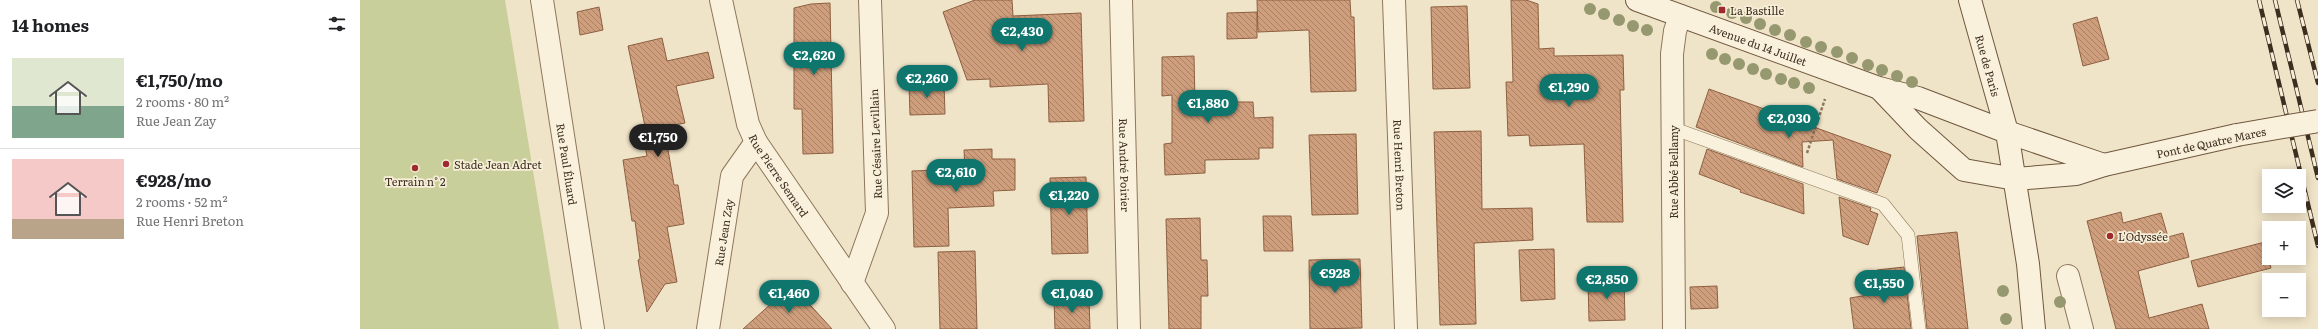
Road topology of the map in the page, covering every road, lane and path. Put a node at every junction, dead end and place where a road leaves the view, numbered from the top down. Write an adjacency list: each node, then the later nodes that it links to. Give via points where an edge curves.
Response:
1 (542, 0): 20 (street, Rue Paul Éluard)
2 (721, 0): 14 (street, Rue Pierre Semard, via 748,124)
3 (870, 0): 19 (street, Rue Césaire Levillain, via 877,213)
4 (1121, 0): 23 (street, Rue André Poirier)
5 (1394, 0): 24 (street, Rue Henri Breton)
6 (1637, 0): 8 (street, Avenue du 14 Juillet)
7 (1970, 0): 13 (street, Rue de Paris)
8 (1680, 16): 9 (street, Avenue du 14 Juillet); 12 (street, Rue Abbé Bellamy, via 1672,54)
9 (1879, 88): 13 (street, Avenue du 14 Juillet, via 1918,98); 17 (street, Avenue du 14 Juillet, via 1918,129 1964,170)
10 (1825, 99): 16 (path)
11 (2318, 121): 15 (street, Pont de Quatre Mares, bridge, via 2237,135)
12 (1672, 128): 16 (lane); 25 (street, Rue Abbé Bellamy)
13 (2007, 132): 15 (street); 17 (street, Rue de Paris)
14 (756, 142): 19 (street, Rue Pierre Semard); 21 (street, Rue Jean Zay, via 732,176)
15 (2104, 164): 17 (street, Pont de Quatre Mares, via 2076,174)
16 (1800, 174): 26 (lane, via 1883,204 1908,235)
17 (2015, 180): 27 (street, Rue de Paris, via 2028,264)
18 (2068, 276): 28 (street)
19 (852, 283): 22 (street, Rue Pierre Semard)
20 (593, 329)
21 (708, 329)
22 (884, 329)
23 (1129, 329)
24 (1406, 329)
25 (1674, 329)
26 (1918, 329)
27 (2034, 329)
28 (2082, 329)

